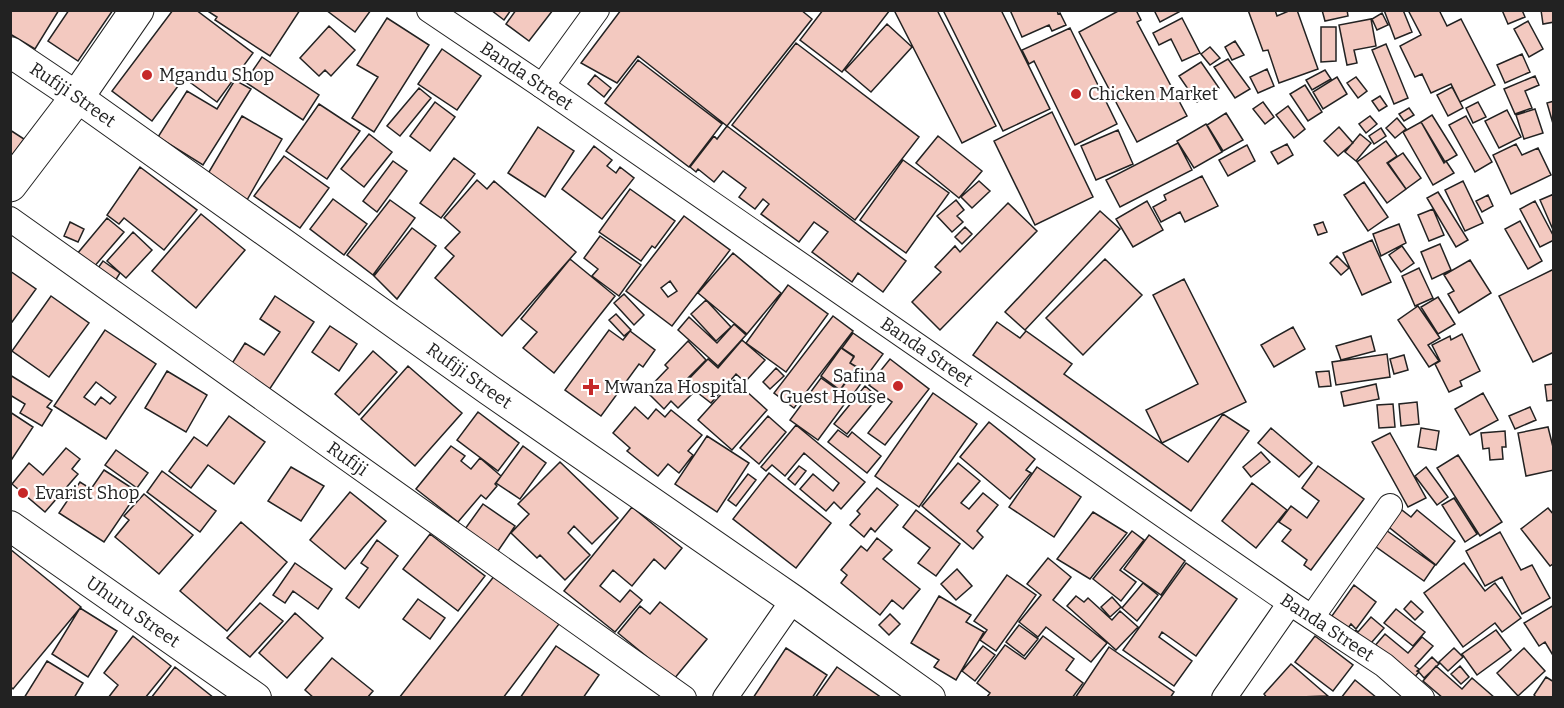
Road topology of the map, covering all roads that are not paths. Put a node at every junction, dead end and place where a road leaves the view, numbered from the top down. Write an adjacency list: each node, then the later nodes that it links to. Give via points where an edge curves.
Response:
1 (136, 10): 6 (main road)
2 (429, 10): 5 (street, Banda Street)
3 (597, 10): 5 (street)
4 (10, 52): 6 (street, Rufiji Street)
5 (542, 86): 12 (street, Banda Street)
6 (77, 97): 7 (main road); 11 (street, Rufiji Street)
7 (10, 185)
8 (10, 219): 15 (street, Rufiji)
9 (1390, 506): 13 (street)
10 (10, 526): 14 (street, Uhuru Street)
11 (793, 600): 16 (street); 17 (street, Rufiji Street)
12 (1290, 603): 13 (street, Banda Street); 18 (street)
13 (1312, 617): 19 (street, Banda Street, via 1384,665)
14 (256, 698)
15 (684, 698)
16 (725, 698)
17 (930, 698)
18 (1224, 698)
19 (1422, 698)

